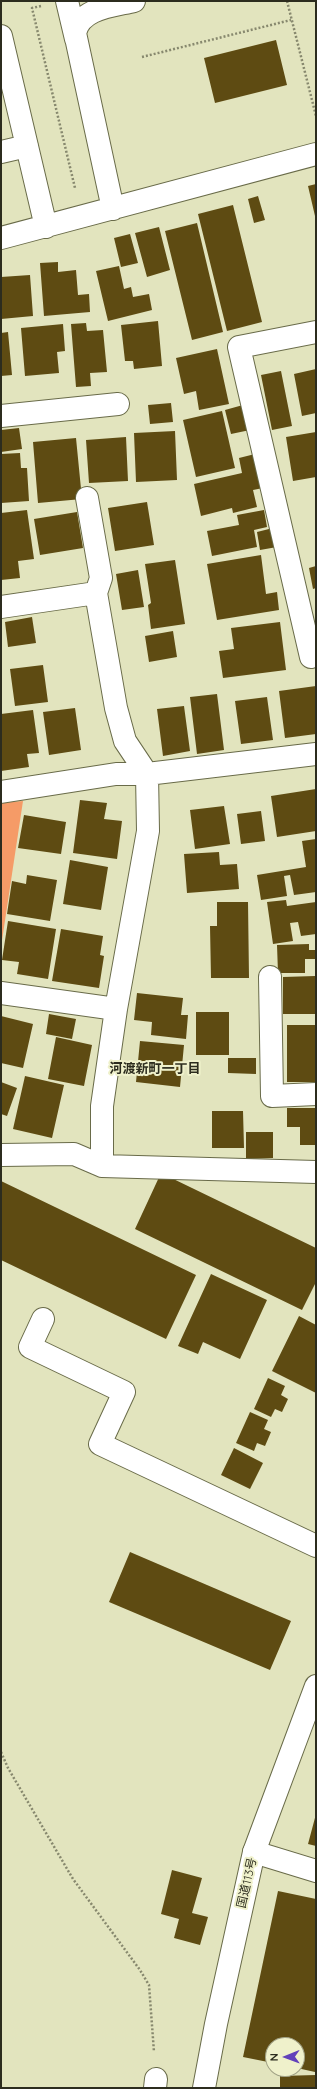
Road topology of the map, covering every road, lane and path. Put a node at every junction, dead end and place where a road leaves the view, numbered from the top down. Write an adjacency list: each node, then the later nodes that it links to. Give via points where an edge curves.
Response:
1 (134, 1): 6 (main road, via 86,15 77,26)
2 (287, 1): 4 (path)
3 (57, 3): 6 (main road); 12 (path, via 32,8)
4 (291, 20): 7 (path); 8 (path)
5 (1, 36): 9 (main road)
6 (76, 40): 13 (main road)
7 (142, 57)
8 (316, 116)
9 (26, 146): 10 (main road); 14 (main road)
10 (1, 152)
11 (316, 154): 13 (main road)
12 (75, 188)
13 (113, 209): 14 (main road)
14 (46, 227): 15 (main road)
15 (1, 238)
16 (316, 332): 22 (main road, via 239,347)
17 (118, 404): 18 (main road)
18 (1, 416)
19 (87, 498): 20 (main road, via 101,578)
20 (96, 593): 21 (main road); 24 (main road, via 124,741)
21 (1, 607)
22 (311, 657)
23 (316, 754): 24 (main road)
24 (147, 774): 25 (main road, via 116,774); 28 (main road, via 148,831)
25 (1, 792)
26 (270, 977): 29 (main road, via 272,1096)
27 (1, 993): 28 (main road)
28 (116, 1009): 31 (main road, via 102,1106)
29 (316, 1094)
30 (1, 1155): 31 (main road, via 74,1154)
31 (102, 1166): 32 (main road)
32 (316, 1172)
33 (43, 1319): 34 (main road, via 30,1347 124,1392 100,1444)
34 (316, 1546)
35 (316, 1686): 37 (main road, 国道113号)
36 (1, 1752): 39 (path, via 73,1880 149,1985)
37 (254, 1852): 38 (main road); 40 (main road, 国道113号)
38 (316, 1871)
39 (155, 2083)
40 (204, 2088)

